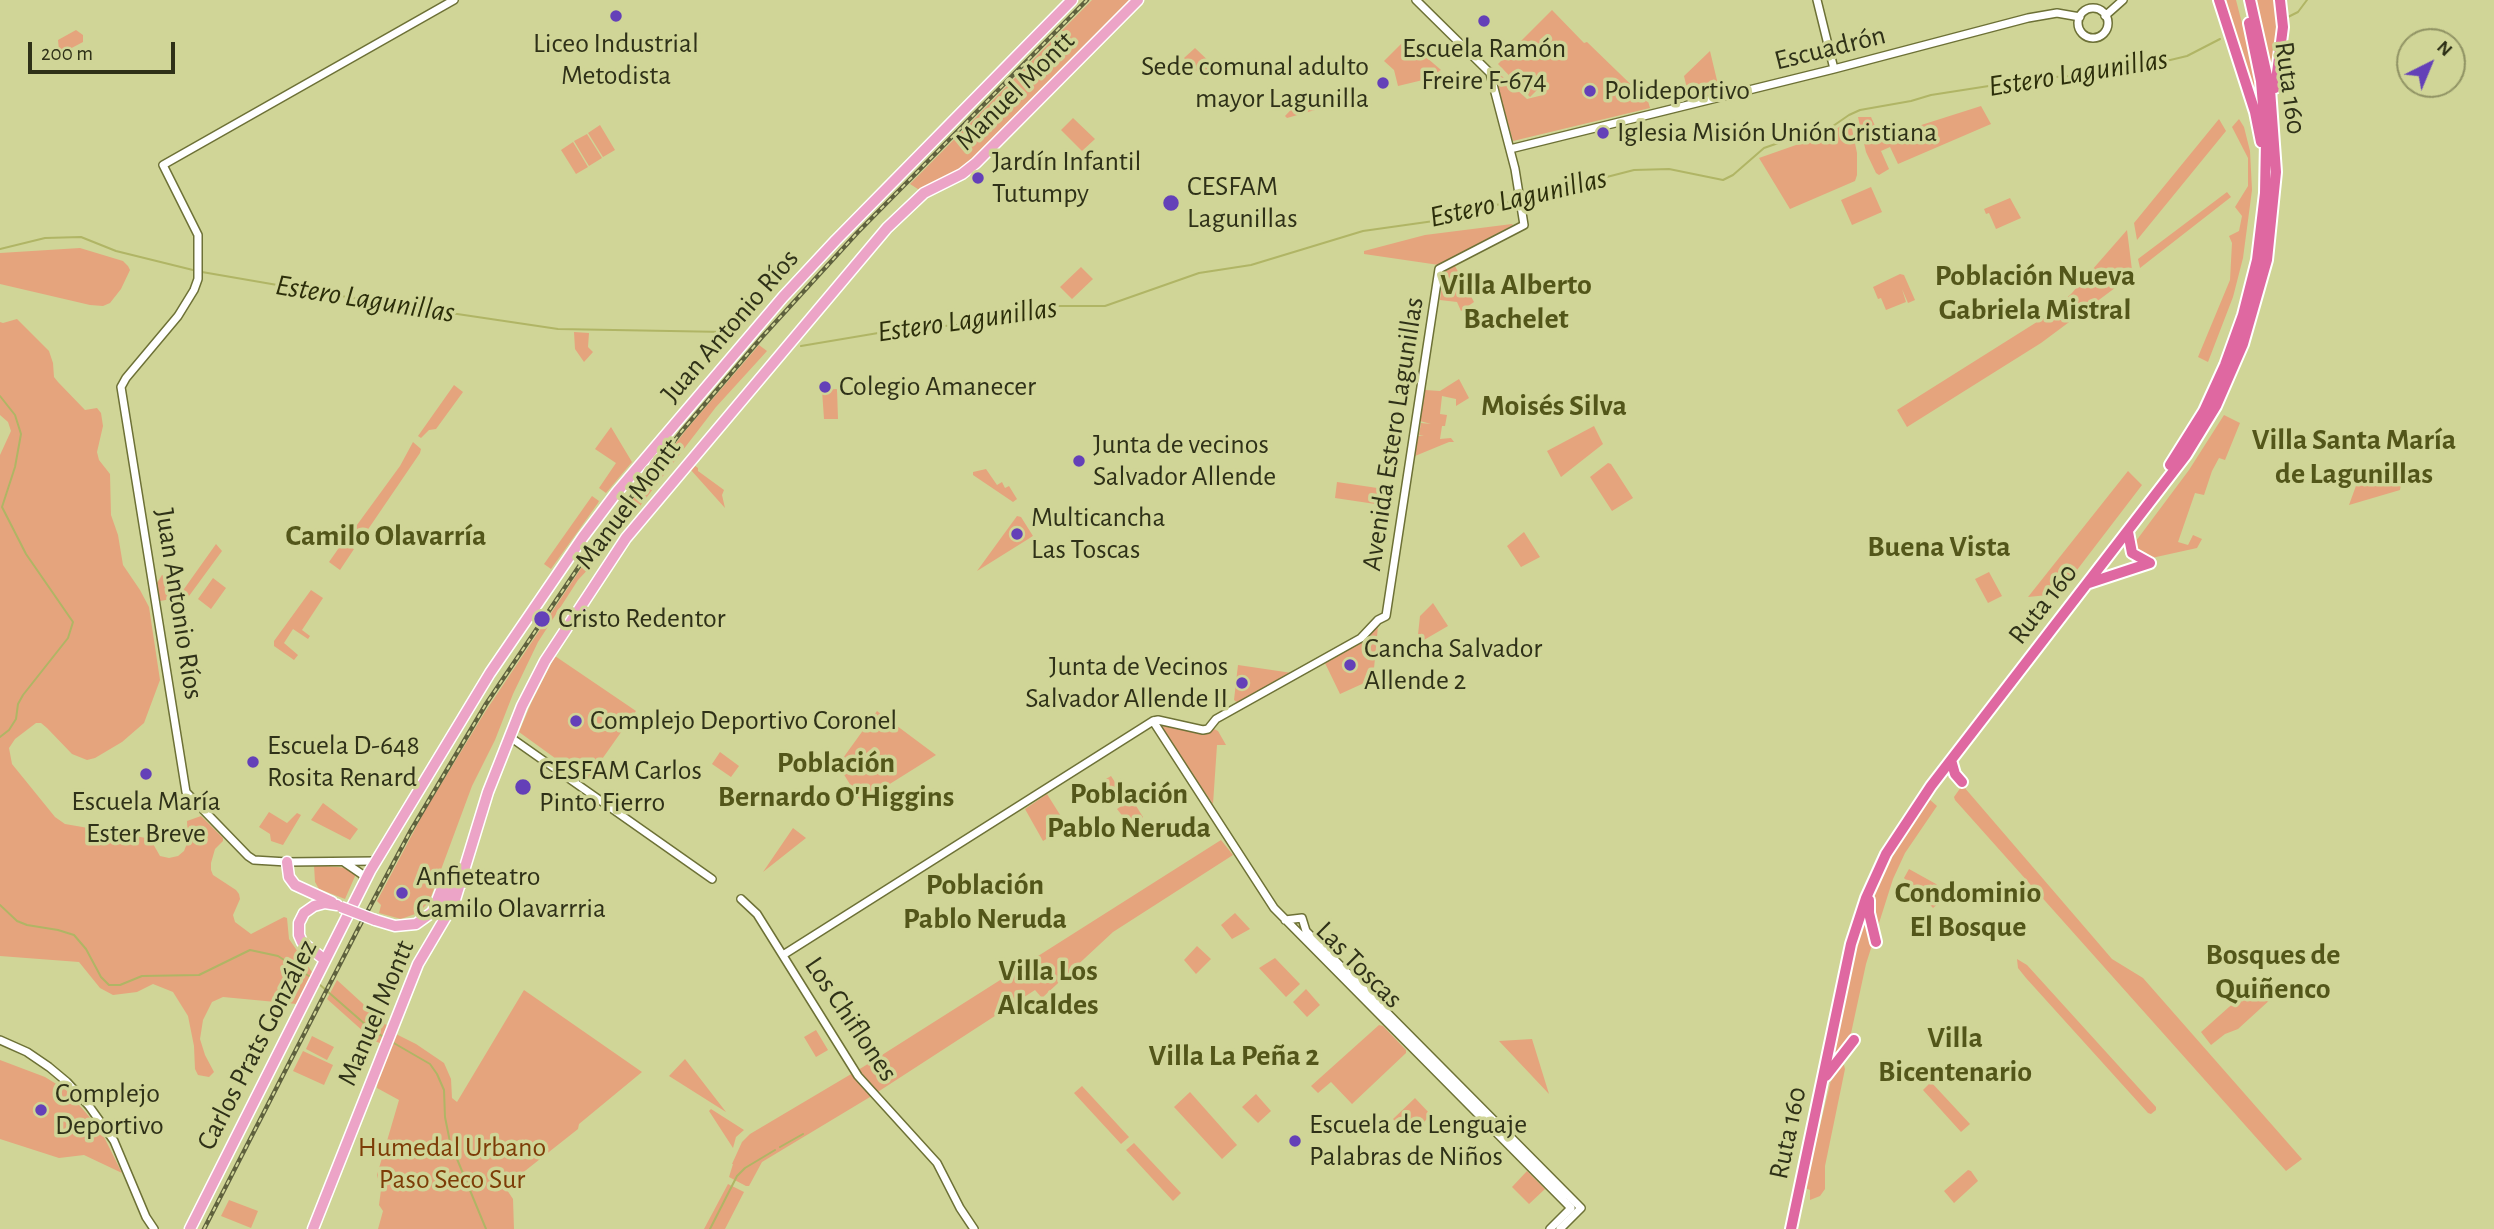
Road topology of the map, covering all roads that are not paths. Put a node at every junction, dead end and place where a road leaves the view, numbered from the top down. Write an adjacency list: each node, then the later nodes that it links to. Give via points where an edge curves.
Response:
1 (454, 0): 24 (street, Juan Antonio Ríos, via 163,165 196,229 198,279 178,316 125,378 121,392 185,789 248,856 261,862)
2 (1072, 0): 23 (main road, Juan Antonio Ríos, via 822,254 614,496 507,648)
3 (1138, 0): 20 (main road, Manuel Montt, via 976,163 921,195 853,267 634,526 545,662)
4 (1416, 0): 15 (street, via 1489,72)
5 (1817, 0): 13 (street)
6 (2123, 0): 11 (street)
7 (2218, 0): 16 (highway, via 2258,124)
8 (2243, 0): 16 (highway, Ruta 160, via 2262,92)
9 (2250, 0): 14 (highway, Ruta 160)
10 (2280, 0): 14 (highway, via 2282,34)
11 (2105, 16): 12 (street, Escuadrón, via 2091,9); 12 (street, via 2106,29 2093,38 2080,30)
12 (2080, 17): 13 (street, Escuadrón, via 2043,15)
13 (1835, 69): 15 (street, Escuadrón)
14 (2274, 122): 17 (highway, Ruta 160, via 2276,188 2270,242 2243,344 2199,436)
15 (1510, 149): 19 (street, Avenida Estero Lagunillas, via 1524,225 1439,269 1386,616 1361,638 1205,730)
16 (2266, 193): 45 (highway, Ruta 160, via 2257,260 2243,315 2195,426 2144,501 1917,793 1871,869 1844,946)
17 (2128, 532): 18 (highway, Ruta 160); 18 (highway, via 2132,553 2150,563)
18 (2088, 583): 21 (highway, Ruta 160)
19 (1153, 721): 32 (street, Las Toscas, via 1271,906); 34 (street)
20 (510, 737): 26 (street); 28 (main road, Manuel Montt)
21 (1951, 760): 22 (highway); 29 (highway, Ruta 160, via 1900,829)
22 (1962, 782)
23 (376, 861): 25 (street, Juan Antonio Ríos); 27 (main road, Juan Antonio Ríos)
24 (287, 862): 25 (street, Juan Antonio Ríos); 31 (main road, via 295,885)
25 (343, 862): 27 (street, via 363,874)
26 (712, 879)
27 (364, 881): 35 (main road, Carlos Prats González)
28 (461, 884): 31 (main road, bridge, via 421,921 405,926 391,926); 41 (main road, Manuel Montt, via 450,912 420,960)
29 (1871, 886): 33 (highway, via 1869,908); 38 (highway, Ruta 160, via 1852,944)
30 (741, 899): 34 (street, Los Chiflones, via 757,914)
31 (339, 906): 35 (main road, via 314,906 299,923 302,942)
32 (1285, 920): 43 (street, Las Toscas, via 1571,1208); 44 (street, Las Toscas, via 1302,918 1307,932 1580,1208)
33 (1876, 942)
34 (783, 955): 42 (street, Los Chiflones, via 855,1071 937,1163)
35 (325, 960): 40 (main road, Carlos Prats González)
36 (0, 1040): 39 (street, via 49,1067 89,1105 114,1141)
37 (1854, 1040): 38 (highway, via 1844,1061)
38 (1821, 1085): 46 (highway, Ruta 160)
39 (154, 1229)
40 (190, 1229)
41 (313, 1229)
42 (974, 1229)
43 (1550, 1229)
44 (1560, 1229)
45 (1784, 1229)
46 (1791, 1229)

